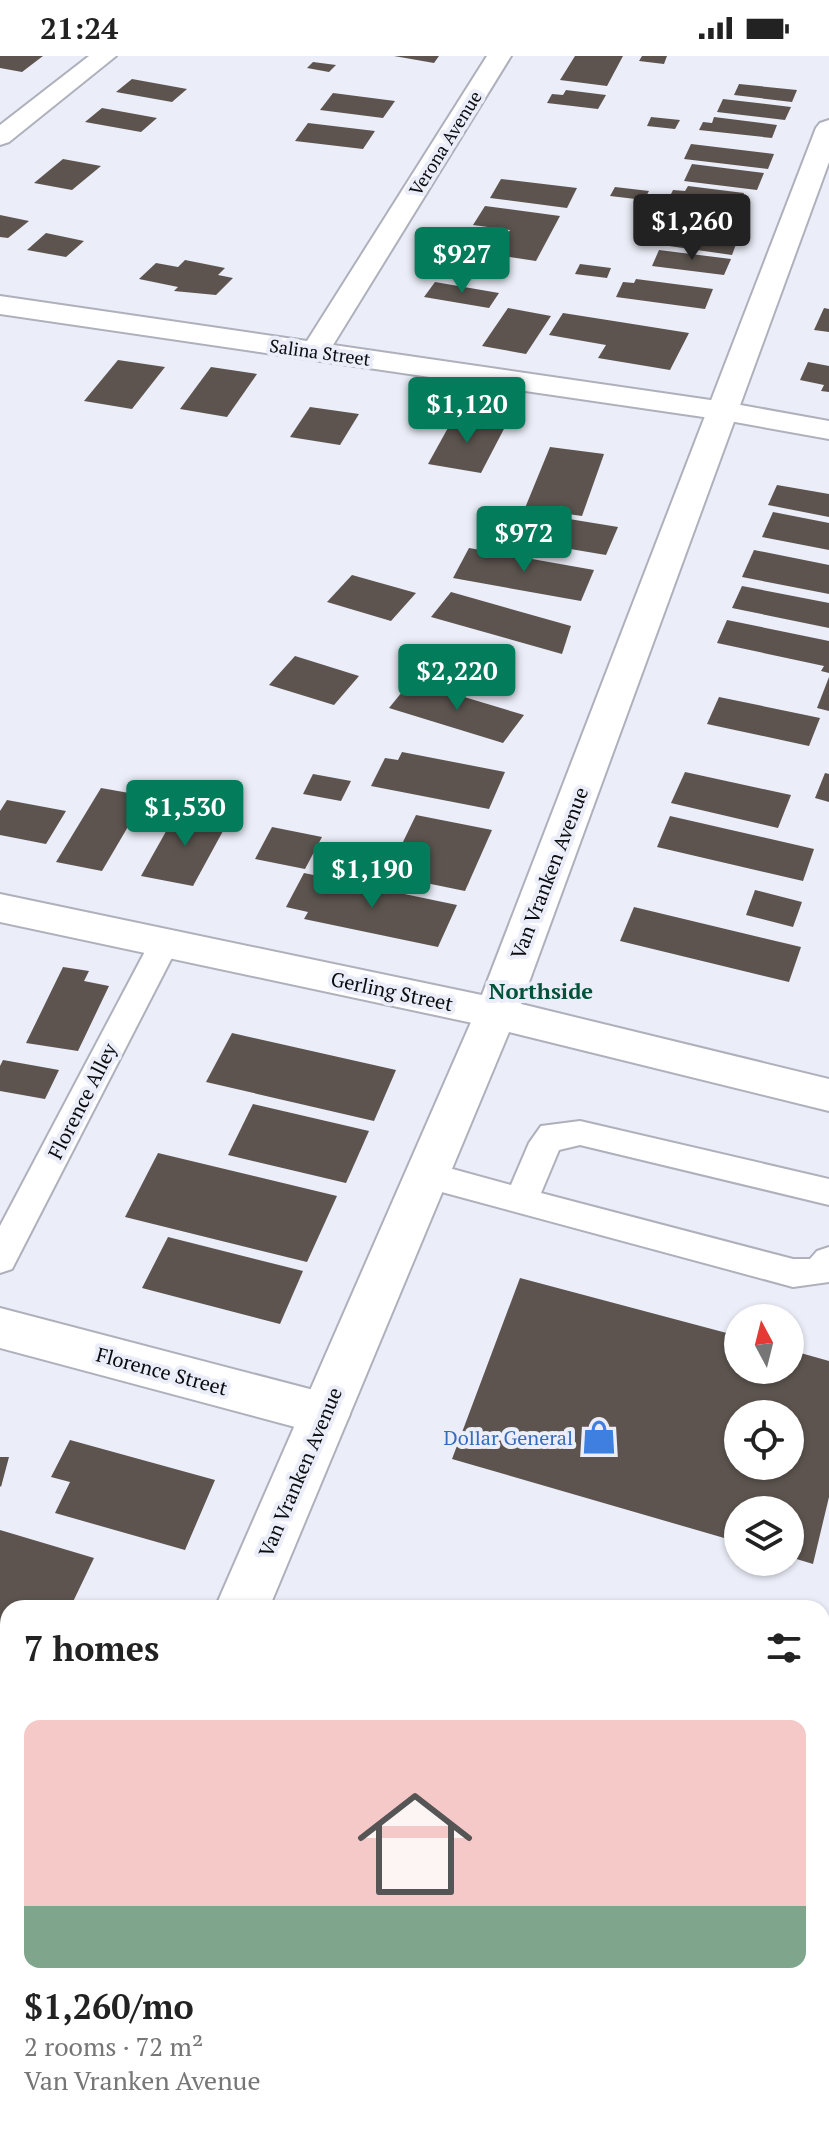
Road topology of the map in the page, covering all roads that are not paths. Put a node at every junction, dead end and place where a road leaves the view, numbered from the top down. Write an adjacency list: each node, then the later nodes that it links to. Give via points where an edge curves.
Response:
1 (104, 56): 4 (street)
2 (499, 56): 6 (street, Verona Avenue)
3 (829, 128): 7 (street, Van Vranken Avenue)
4 (0, 137)
5 (0, 305): 6 (street, Salina Street)
6 (315, 351): 7 (street, Salina Street)
7 (724, 411): 8 (street, Salina Street); 11 (street, Van Vranken Avenue)
8 (829, 430)
9 (0, 908): 10 (street, Gerling Street)
10 (165, 942): 11 (street, Gerling Street); 16 (lane, Florence Alley)
11 (496, 1013): 12 (street, Gerling Street); 13 (street, Van Vranken Avenue)
12 (829, 1095)
13 (427, 1175): 15 (lane); 19 (street, Van Vranken Avenue)
14 (829, 1192): 15 (lane, via 580,1133 553,1135 545,1143)
15 (521, 1201): 17 (lane, via 793,1273 818,1272)
16 (0, 1259)
17 (829, 1261)
18 (0, 1328): 19 (street, Florence Street)
19 (325, 1414): 20 (street, Van Vranken Avenue)
20 (245, 1600)

